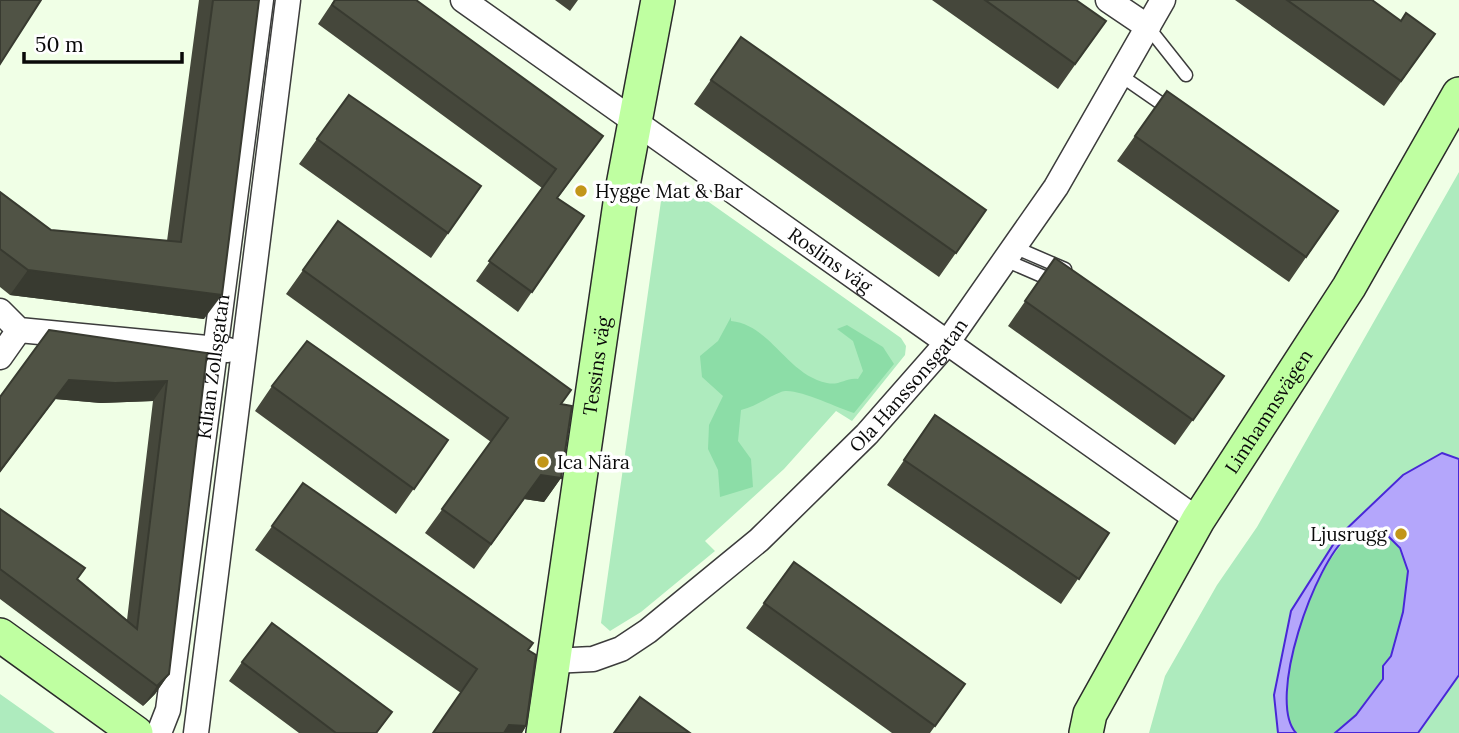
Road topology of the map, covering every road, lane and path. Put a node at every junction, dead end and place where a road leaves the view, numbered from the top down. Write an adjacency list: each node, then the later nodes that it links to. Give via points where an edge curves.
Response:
1 (261, 0): 19 (street, Kilian Zollsgatan)
2 (288, 0): 20 (street, Kilian Zollsgatan)
3 (463, 0): 12 (street, Roslins väg)
4 (658, 0): 12 (main road, Tessins väg)
5 (1108, 0): 7 (street)
6 (1163, 0): 7 (street, Ola Hanssonsgatan)
7 (1147, 27): 8 (street, Ola Hanssonsgatan); 9 (lane)
8 (1120, 75): 11 (lane); 13 (street, Ola Hanssonsgatan, via 1056,187)
9 (1186, 75)
10 (1459, 94): 21 (main road, Limhamnsvägen, via 1349,287)
11 (1186, 121)
12 (634, 122): 17 (street, Roslins väg); 23 (main road, Tessins väg)
13 (1009, 253): 14 (lane); 15 (lane); 17 (street, Ola Hanssonsgatan)
14 (1065, 269)
15 (1074, 290)
16 (0, 311): 18 (street)
17 (947, 343): 21 (street, Roslins väg); 23 (street, Ola Hanssonsgatan, via 834,468 681,607 621,649 593,659)
18 (6, 345): 19 (street)
19 (214, 349): 20 (street); 27 (street, Kilian Zollsgatan, via 168,710)
20 (243, 352): 28 (street, Kilian Zollsgatan)
21 (1198, 520): 30 (main road, Limhamnsvägen, via 1090,714)
22 (0, 635): 26 (main road)
23 (552, 661): 29 (main road, Tessins väg)
24 (0, 662): 25 (main road)
25 (98, 733)
26 (135, 733)
27 (159, 733)
28 (196, 733)
29 (543, 733)
30 (1086, 733)

